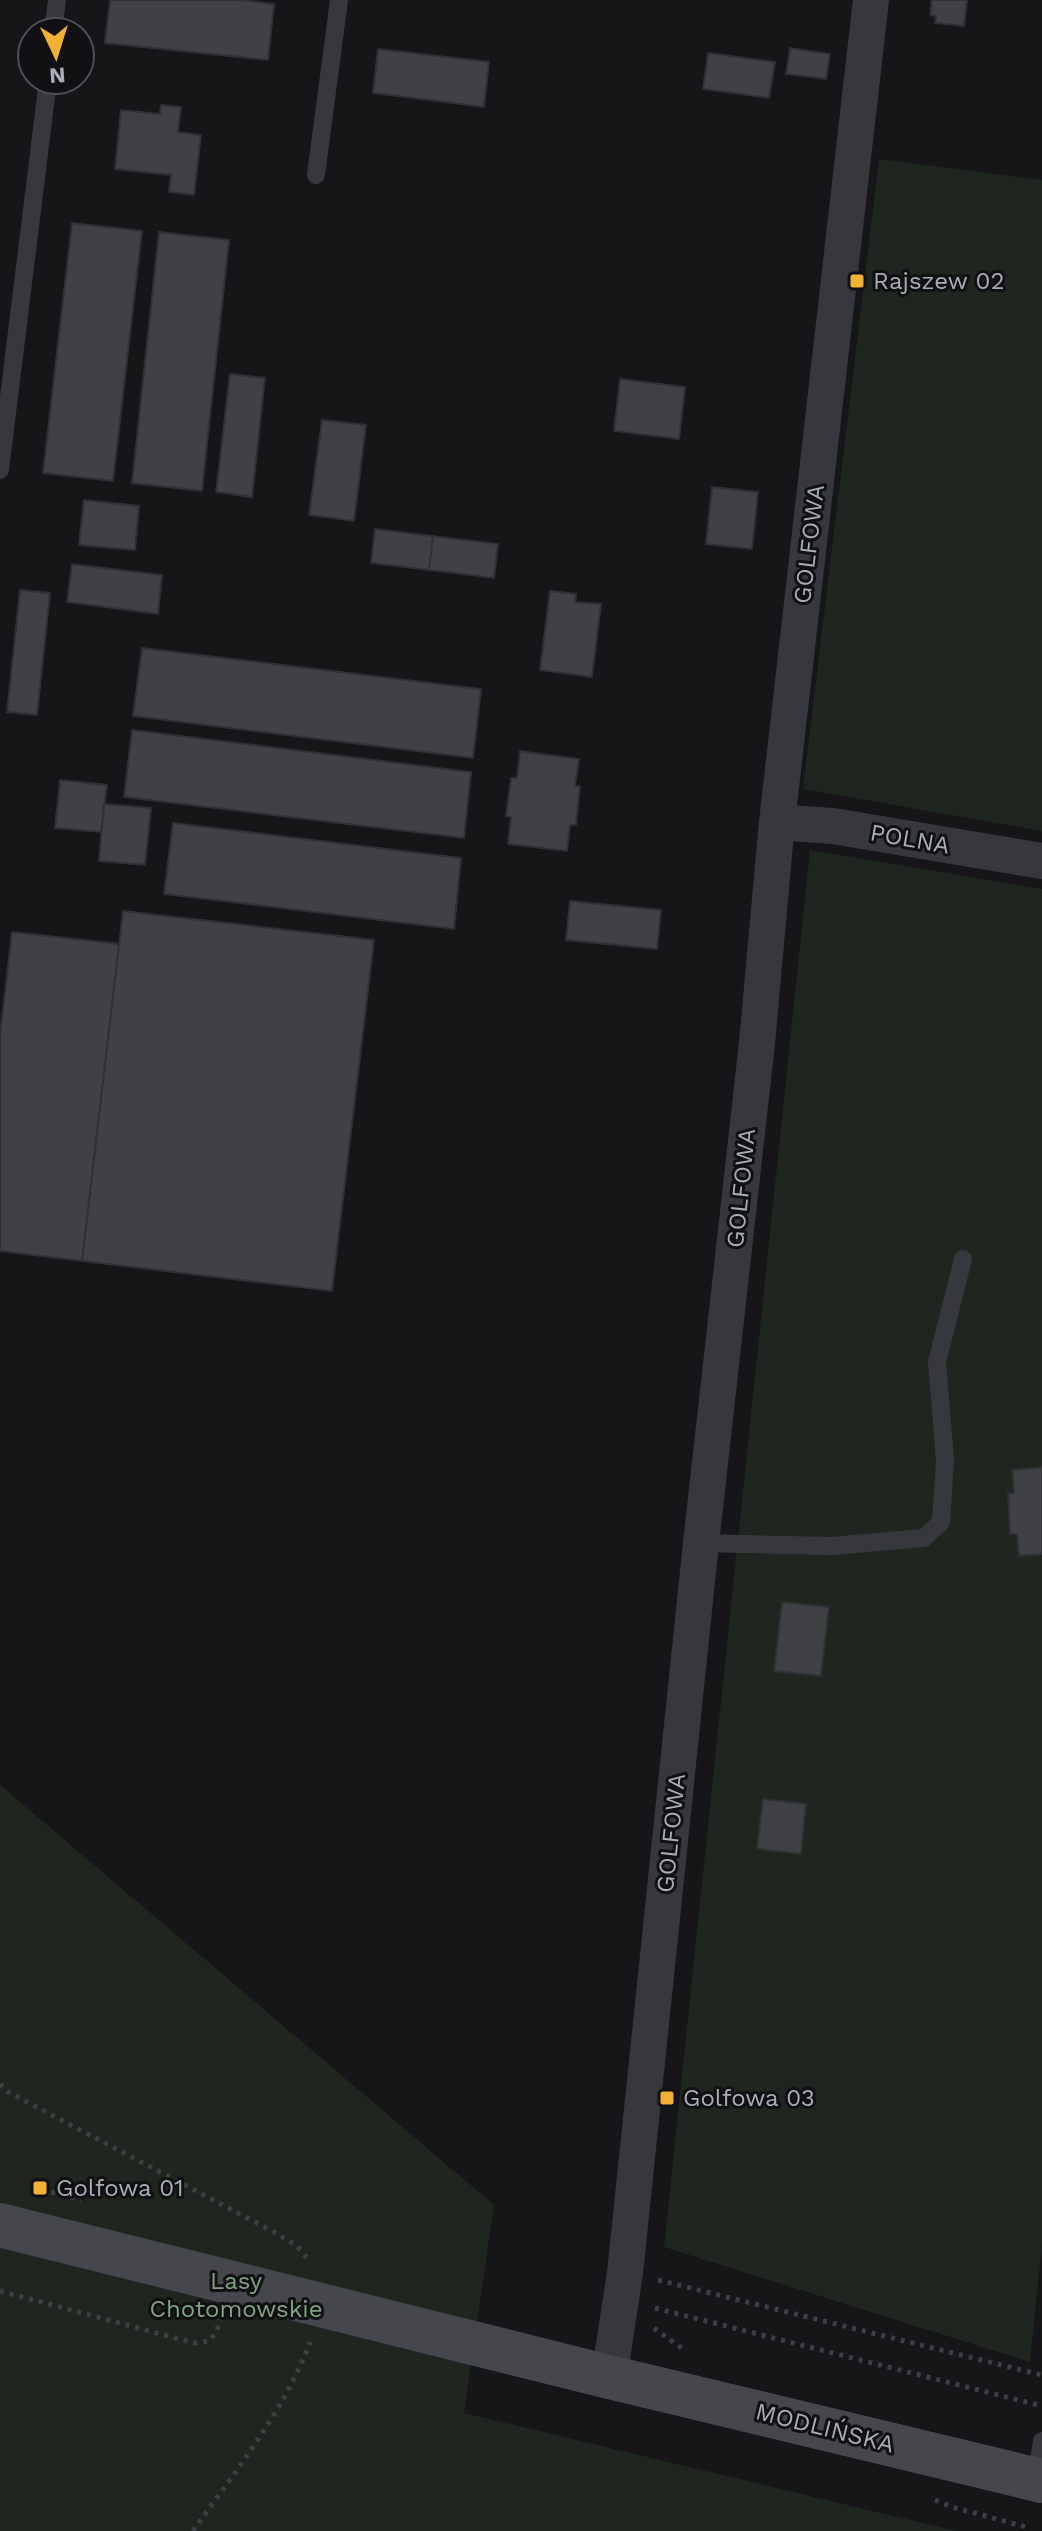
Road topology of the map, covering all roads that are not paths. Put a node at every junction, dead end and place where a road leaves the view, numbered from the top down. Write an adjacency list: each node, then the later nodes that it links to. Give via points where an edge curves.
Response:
1 (339, 0): 4 (lane)
2 (871, 0): 6 (street, GOLFOWA)
3 (46, 96): 5 (lane)
4 (316, 175)
5 (0, 470)
6 (777, 822): 7 (street, POLNA, via 833,826); 9 (street, GOLFOWA)
7 (1042, 861)
8 (963, 1259): 9 (lane, via 937,1362 945,1460 941,1522 924,1538 831,1546)
9 (701, 1543): 11 (street, GOLFOWA, via 625,2273)
10 (0, 2225): 11 (main road, MODLIŃSKA)
11 (609, 2377): 12 (main road, MODLIŃSKA)
12 (1040, 2467)

